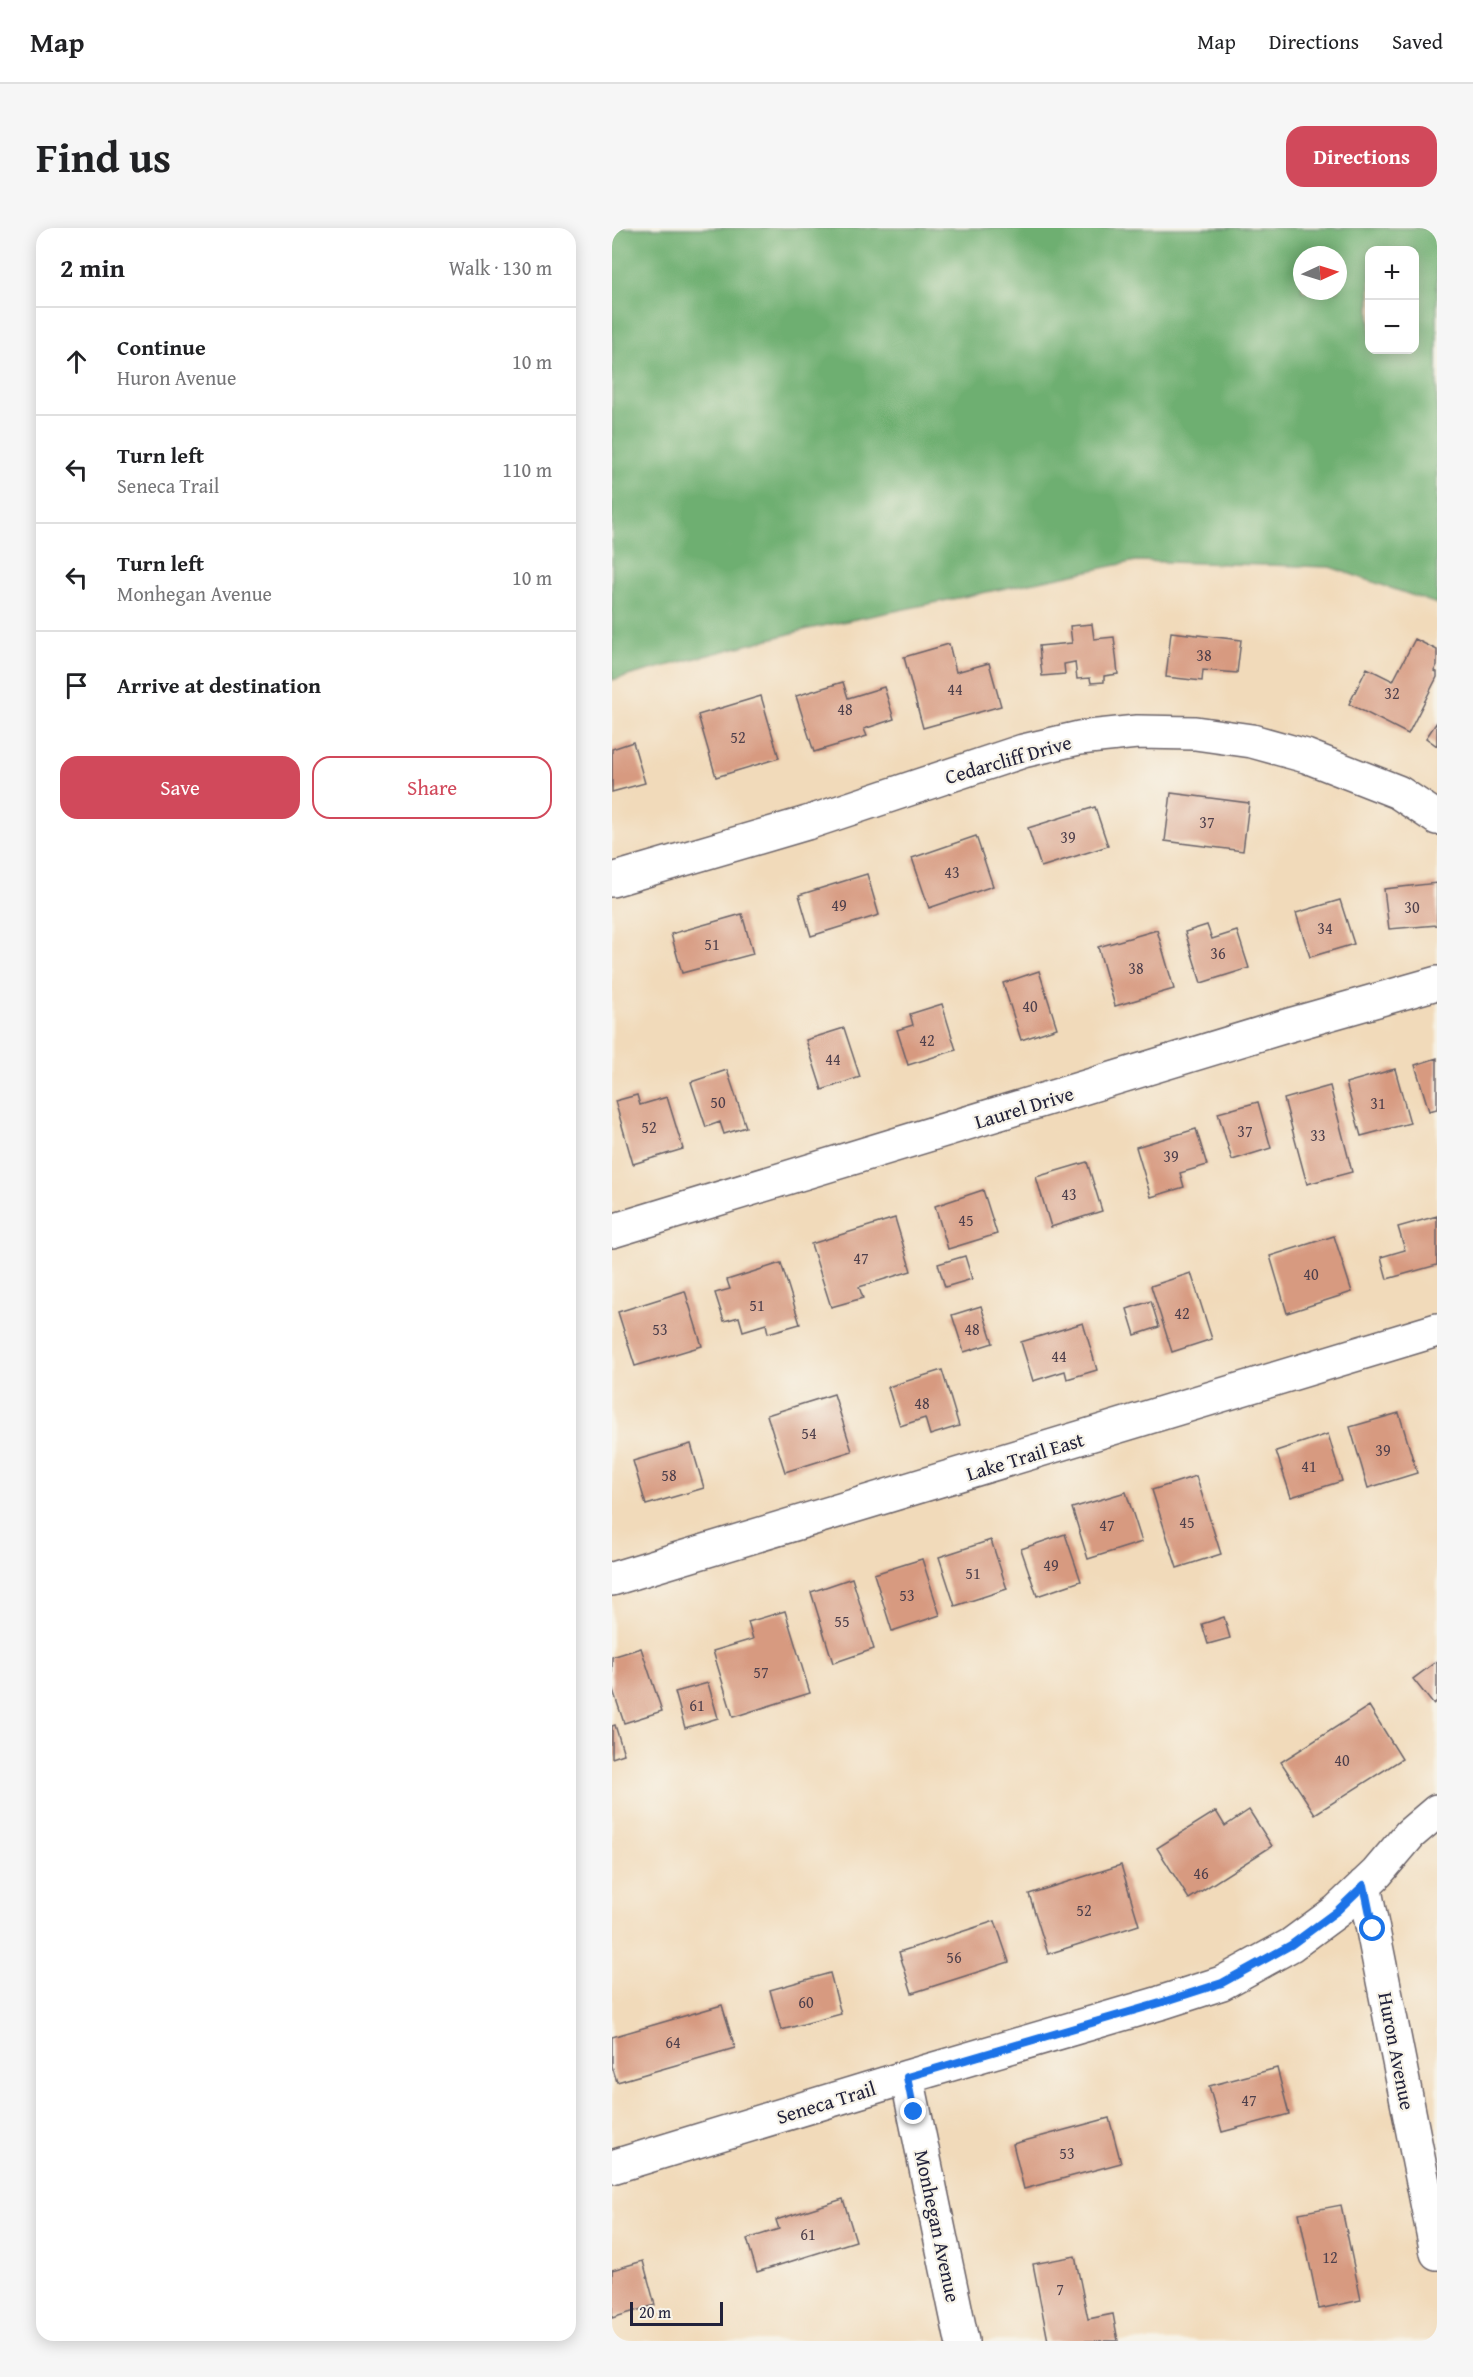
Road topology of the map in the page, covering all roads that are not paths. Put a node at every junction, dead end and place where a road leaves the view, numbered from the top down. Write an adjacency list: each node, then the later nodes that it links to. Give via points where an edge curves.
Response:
1 (1437, 818): 2 (street, Cedarcliff Drive, via 1398,792 1306,756 1252,741 1195,733 1137,732 1079,738 1023,751 807,823)
2 (612, 880)
3 (1437, 983): 4 (street, Laurel Drive)
4 (612, 1231)
5 (1437, 1330): 6 (street, Lake Trail East)
6 (612, 1579)
7 (1437, 1811): 8 (street, Seneca Trail, via 1410,1834)
8 (1364, 1885): 9 (street, Seneca Trail, via 1291,1945 1222,1983); 11 (street, Huron Avenue)
9 (907, 2077): 10 (street, Seneca Trail); 12 (street, Monhegan Avenue)
10 (612, 2167)
11 (1437, 2253)
12 (962, 2341)

